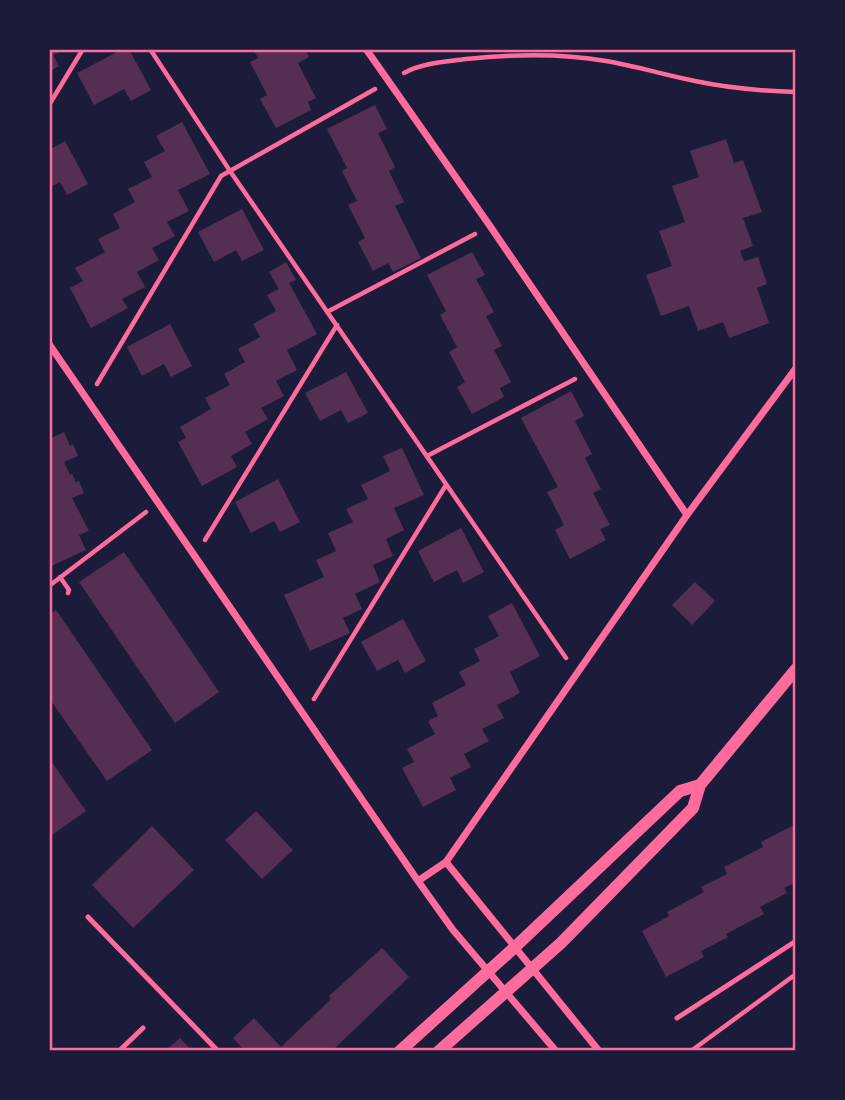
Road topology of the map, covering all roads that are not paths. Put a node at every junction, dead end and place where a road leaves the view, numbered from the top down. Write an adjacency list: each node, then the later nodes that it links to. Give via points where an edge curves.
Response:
1 (366, 49): 4 (street)
2 (49, 344): 8 (street)
3 (796, 368): 4 (street)
4 (687, 515): 7 (street)
5 (795, 671): 6 (street)
6 (700, 785): 11 (street, via 680,792); 12 (street, via 693,808)
7 (446, 862): 8 (street); 11 (street)
8 (418, 881): 13 (street)
9 (88, 917): 18 (lane)
10 (796, 941): 15 (lane)
11 (515, 947): 12 (street); 13 (street)
12 (533, 967): 14 (street); 22 (street)
13 (488, 971): 14 (street); 19 (street)
14 (506, 991): 20 (street); 21 (street)
15 (677, 1018)
16 (143, 1028): 17 (lane)
17 (119, 1051)
18 (218, 1051)
19 (400, 1051)
20 (439, 1051)
21 (556, 1051)
22 (599, 1051)

